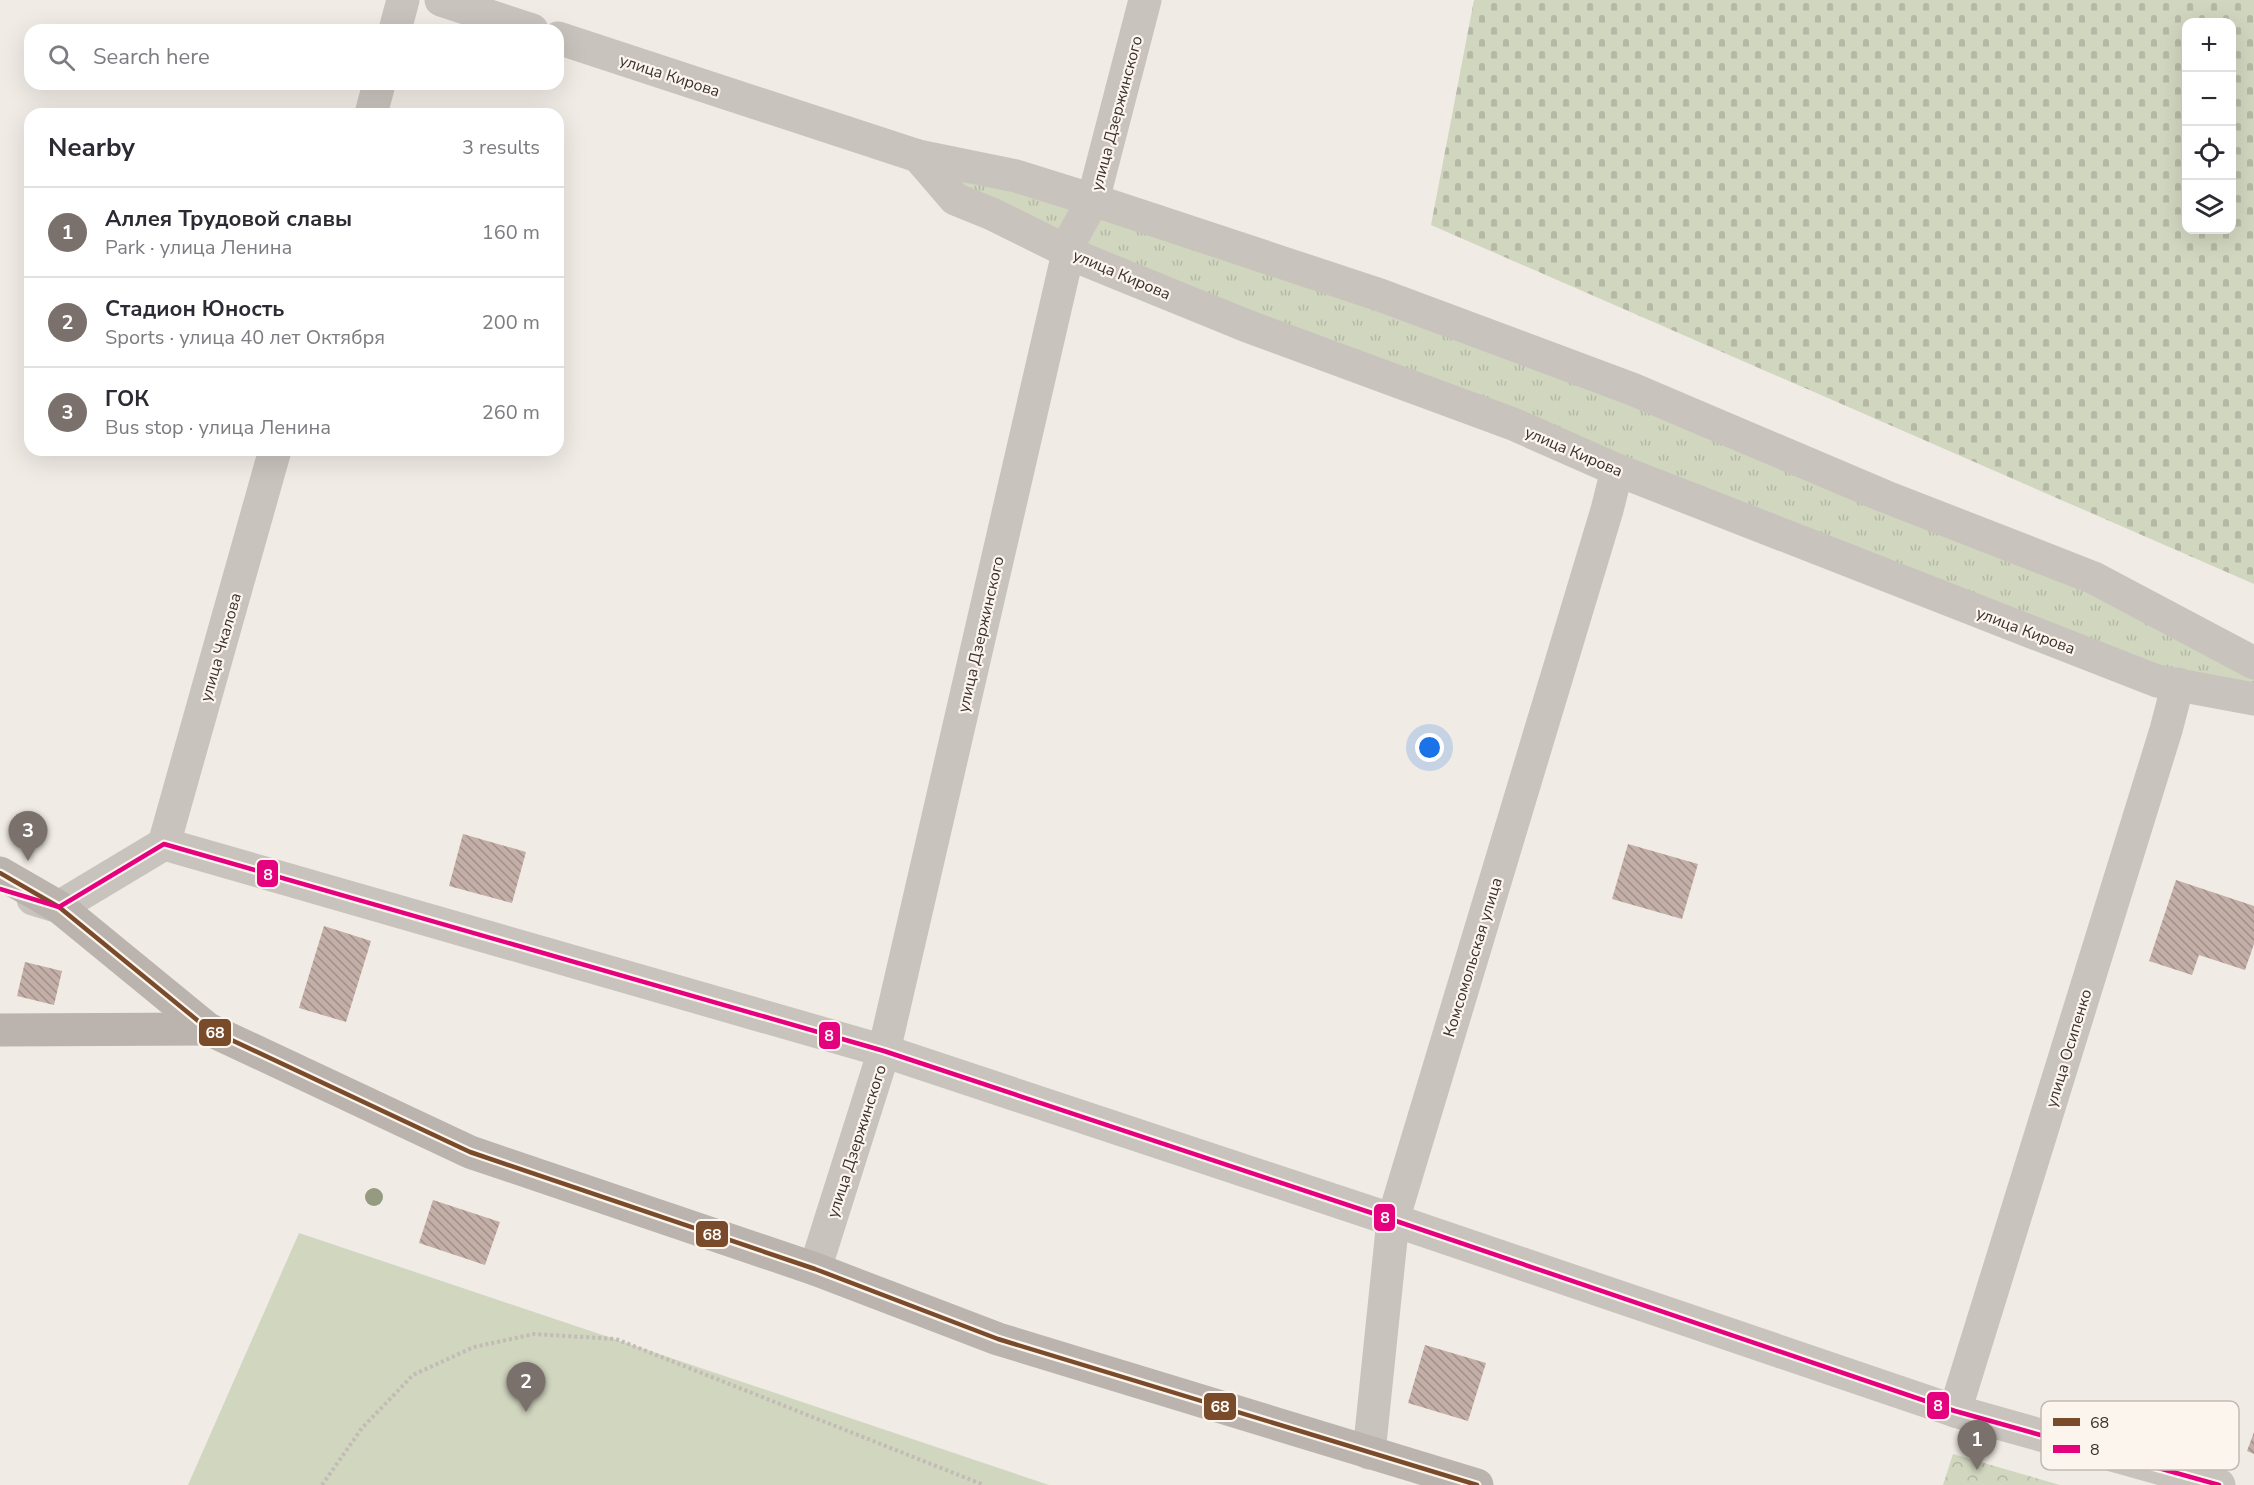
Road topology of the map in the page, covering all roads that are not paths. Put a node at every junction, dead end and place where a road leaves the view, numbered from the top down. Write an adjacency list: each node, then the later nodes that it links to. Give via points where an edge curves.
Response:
1 (403, 0): 4 (street)
2 (441, 0): 5 (street)
3 (1145, 0): 10 (street, улица Дзержинского)
4 (396, 24)
5 (514, 24)
6 (564, 40): 9 (street, улица Кирова)
7 (377, 90): 8 (street)
8 (373, 108)
9 (918, 156): 10 (street, улица Кирова, via 1016,176); 11 (street, улица Кирова, via 956,199)
10 (1093, 200): 11 (street, улица Дзержинского); 14 (street, улица Кирова, via 1380,294 1632,389 2094,578)
11 (1068, 251): 13 (street, улица Кирова, via 1246,326 1513,424); 23 (street, улица Дзержинского)
12 (273, 456): 17 (street, улица Чкалова)
13 (1617, 470): 15 (street, улица Кирова, via 2157,681); 24 (street, Комсомольская улица)
14 (2254, 663)
15 (2178, 684): 16 (street, улица Кирова); 26 (street, улица Осипенко)
16 (2254, 699)
17 (164, 844): 20 (street); 23 (street)
18 (0, 873): 20 (street)
19 (0, 889): 20 (street)
20 (59, 907): 21 (street)
21 (208, 1029): 22 (street); 25 (street, via 470,1152)
22 (0, 1030)
23 (884, 1051): 24 (street); 25 (street, улица Дзержинского)
24 (1393, 1220): 26 (street); 28 (street, Комсомольская улица)
25 (815, 1269): 28 (street, via 998,1339)
26 (1955, 1411): 27 (street)
27 (2041, 1435)
28 (1369, 1453): 30 (street)
29 (2165, 1470): 31 (street)
30 (1477, 1485)
31 (2219, 1485)

